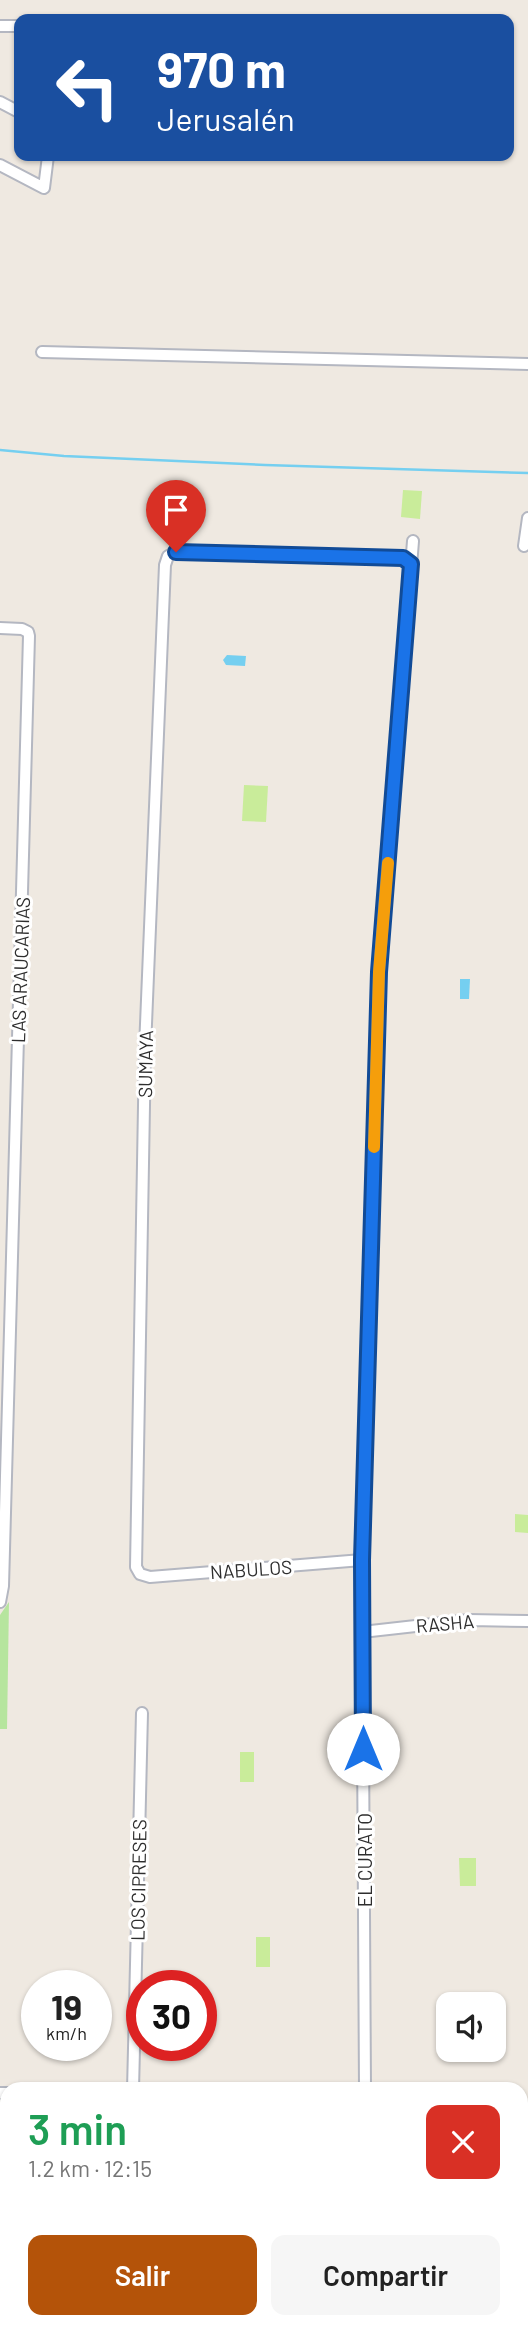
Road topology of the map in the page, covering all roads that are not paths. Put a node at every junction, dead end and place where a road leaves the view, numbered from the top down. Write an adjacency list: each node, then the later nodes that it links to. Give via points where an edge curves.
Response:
1 (47, 161): 2 (street, via 44,188)
2 (0, 164)
3 (42, 352): 4 (street)
4 (528, 364)
5 (528, 518): 7 (street)
6 (413, 541): 8 (street, EL CURATO)
7 (524, 546)
8 (411, 564): 11 (street, EL CURATO, via 379,972); 12 (street, SUMAYA, via 403,558 179,551 164,565 145,1048 135,1563)
9 (0, 628): 10 (street, LAS ARAUCARIAS, via 28,632)
10 (3, 1487): 13 (street, LAS ARAUCARIAS)
11 (362, 1560): 12 (street, NABULOS, via 150,1577); 15 (street, EL CURATO)
12 (140, 1574)
13 (0, 1602)
14 (528, 1621): 15 (street, RASHA, via 469,1620)
15 (362, 1632): 18 (street, EL CURATO)
16 (142, 1713): 17 (street, LOS CIPRESES)
17 (133, 2082)
18 (365, 2082)

